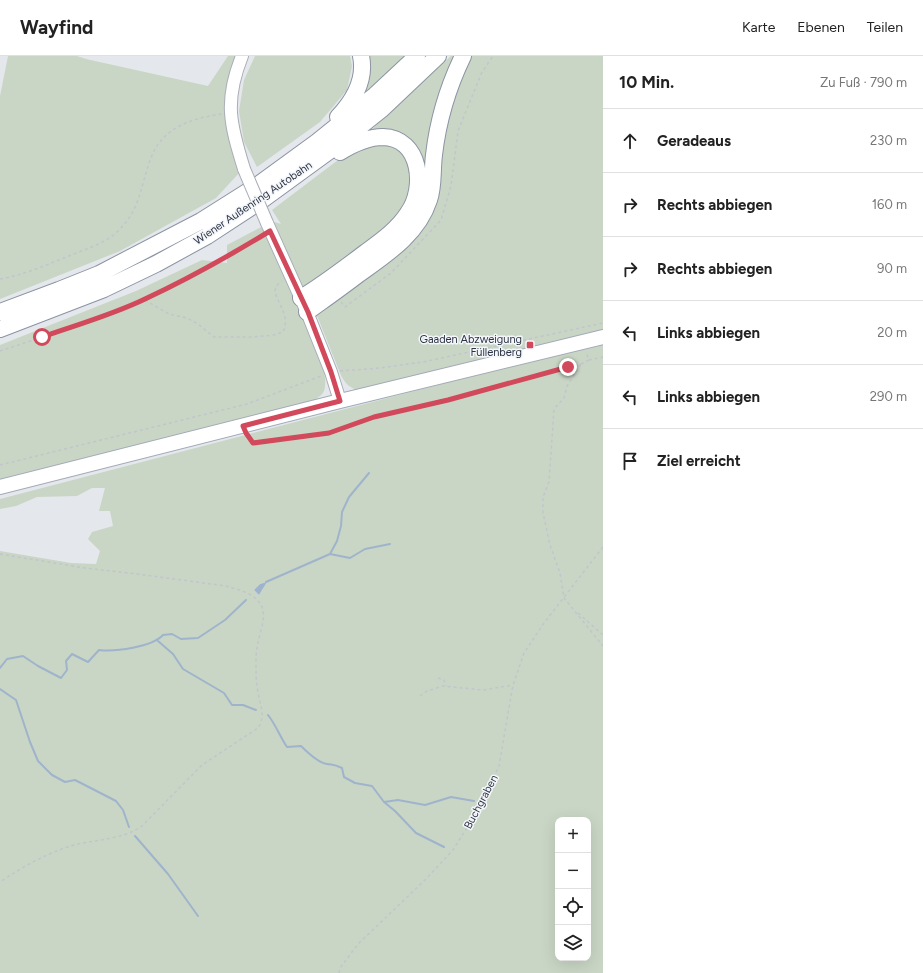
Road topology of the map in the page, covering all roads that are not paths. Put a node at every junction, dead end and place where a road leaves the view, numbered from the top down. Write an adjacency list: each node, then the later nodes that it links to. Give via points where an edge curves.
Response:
1 (242, 56): 8 (main road, bridge, via 232,87 231,113 235,140 244,169)
2 (361, 56): 6 (highway, via 362,73 355,95)
3 (417, 56): 6 (highway, Wiener Außenring Autobahn, via 374,96)
4 (438, 56): 7 (highway, Wiener Außenring Autobahn, via 382,109)
5 (463, 56): 8 (highway, via 446,95 434,154 431,192 418,223 392,250)
6 (317, 142): 9 (highway, Wiener Außenring Autobahn, via 258,185 188,228 99,274)
7 (311, 164): 8 (highway, via 360,141 376,137 391,138 404,146 414,159 418,186 414,203 392,232 321,286); 10 (highway, Wiener Außenring Autobahn, via 207,236 156,264 104,289)
8 (304, 305): 12 (main road)
9 (0, 312)
10 (0, 330)
11 (603, 337): 12 (main road)
12 (340, 401): 13 (main road)
13 (0, 487)

